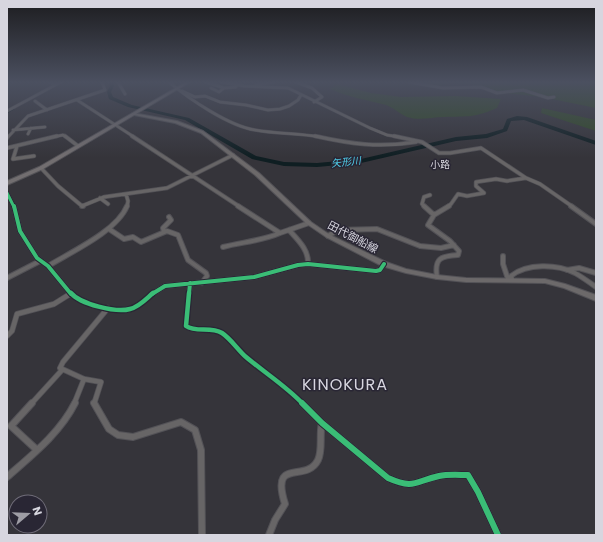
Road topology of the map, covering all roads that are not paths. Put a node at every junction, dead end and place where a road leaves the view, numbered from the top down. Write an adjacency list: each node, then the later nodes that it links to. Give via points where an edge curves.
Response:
1 (43, 107): 10 (street)
2 (55, 107): 10 (street)
3 (88, 107): 13 (street)
4 (145, 107): 12 (highway)
5 (207, 107): 19 (street, via 226,119 254,130 309,134 352,144 391,145)
6 (253, 107): 7 (street, via 271,111)
7 (288, 107)
8 (325, 107): 19 (street, via 381,133)
9 (38, 108): 11 (street)
10 (47, 110): 11 (street)
11 (41, 112): 16 (street, via 28,116)
12 (134, 114): 13 (highway); 23 (main road, 田代御船線, via 189,126 202,132)
13 (115, 125): 21 (highway); 28 (street)
14 (31, 128): 15 (street); 16 (street); 17 (street)
15 (43, 128)
16 (13, 130): 18 (street)
17 (28, 134)
18 (7, 137)
19 (422, 142): 29 (street, via 435,151 450,154 481,148)
20 (17, 146): 21 (street, via 63,135); 22 (street); 25 (street, via 13,159)
21 (78, 146): 27 (highway)
22 (7, 148)
23 (233, 155): 28 (street); 39 (main road, 田代御船線)
24 (34, 156): 25 (street)
25 (15, 158): 26 (street)
26 (15, 164)
27 (40, 168): 30 (highway); 34 (street, via 82,206)
28 (192, 175): 32 (street, via 167,188); 44 (street)
29 (526, 178): 36 (street, via 476,182 476,186 484,193 467,196 458,194 451,204); 38 (street, via 540,184)
30 (7, 183)
31 (7, 193): 49 (street, via 12,200 20,231)
32 (126, 194): 34 (street); 41 (street, via 128,201 125,211)
33 (430, 195): 36 (street, via 424,197 422,204)
34 (100, 198): 35 (street)
35 (108, 204)
36 (434, 215): 46 (street, via 428,225)
37 (169, 217): 43 (street, via 171,220 164,226)
38 (594, 220): 40 (street)
39 (309, 223): 42 (street); 45 (main road, 田代御船線)
40 (596, 224)
41 (109, 230): 43 (street, via 124,239 132,237 141,242); 52 (street)
42 (290, 230): 44 (street); 50 (street, via 302,244 308,256)
43 (164, 232): 58 (street, via 168,231 179,237 188,260 206,273 207,276)
44 (280, 233): 47 (street, via 270,238)
45 (328, 236): 46 (street, via 338,230 377,229 420,246); 51 (main road, 田代御船線)
46 (454, 246): 55 (street, via 459,251 458,254 440,258 436,265)
47 (223, 247)
48 (504, 256): 57 (street, via 503,264)
49 (40, 261): 52 (street); 56 (street)
50 (308, 264): 51 (street, via 376,271); 58 (street, via 298,264 254,277)
51 (384, 264): 55 (main road, 田代御船線)
52 (48, 266): 61 (street)
53 (567, 270): 54 (street, via 579,268); 57 (street, via 532,267 514,272); 60 (street)
54 (596, 273)
55 (437, 277): 57 (main road, 田代御船線, via 466,280)
56 (7, 278)
57 (510, 279): 62 (main road, 田代御船線, via 544,281)
58 (202, 283): 59 (street)
59 (190, 284): 63 (street, via 161,288 130,309); 67 (street, via 186,326 190,330 214,330 222,333 245,356 289,390)
60 (596, 287)
61 (70, 294): 63 (street, via 80,300); 64 (street, via 54,304 17,314 12,331)
62 (596, 298)
63 (108, 308): 65 (street, via 63,362 60,368)
64 (7, 336)
65 (62, 370): 66 (street); 68 (street, via 11,426)
66 (84, 379): 68 (street, via 67,418); 70 (street, via 101,382 94,404 109,429 118,435 133,437 182,422 195,430 201,450)
67 (322, 423): 71 (street, via 318,460 312,467 284,476 280,487 285,504); 72 (street, via 388,478 399,483 412,486 440,476 468,475)
68 (37, 450): 69 (street)
69 (7, 478)
70 (202, 535)
71 (269, 535)
72 (498, 535)

